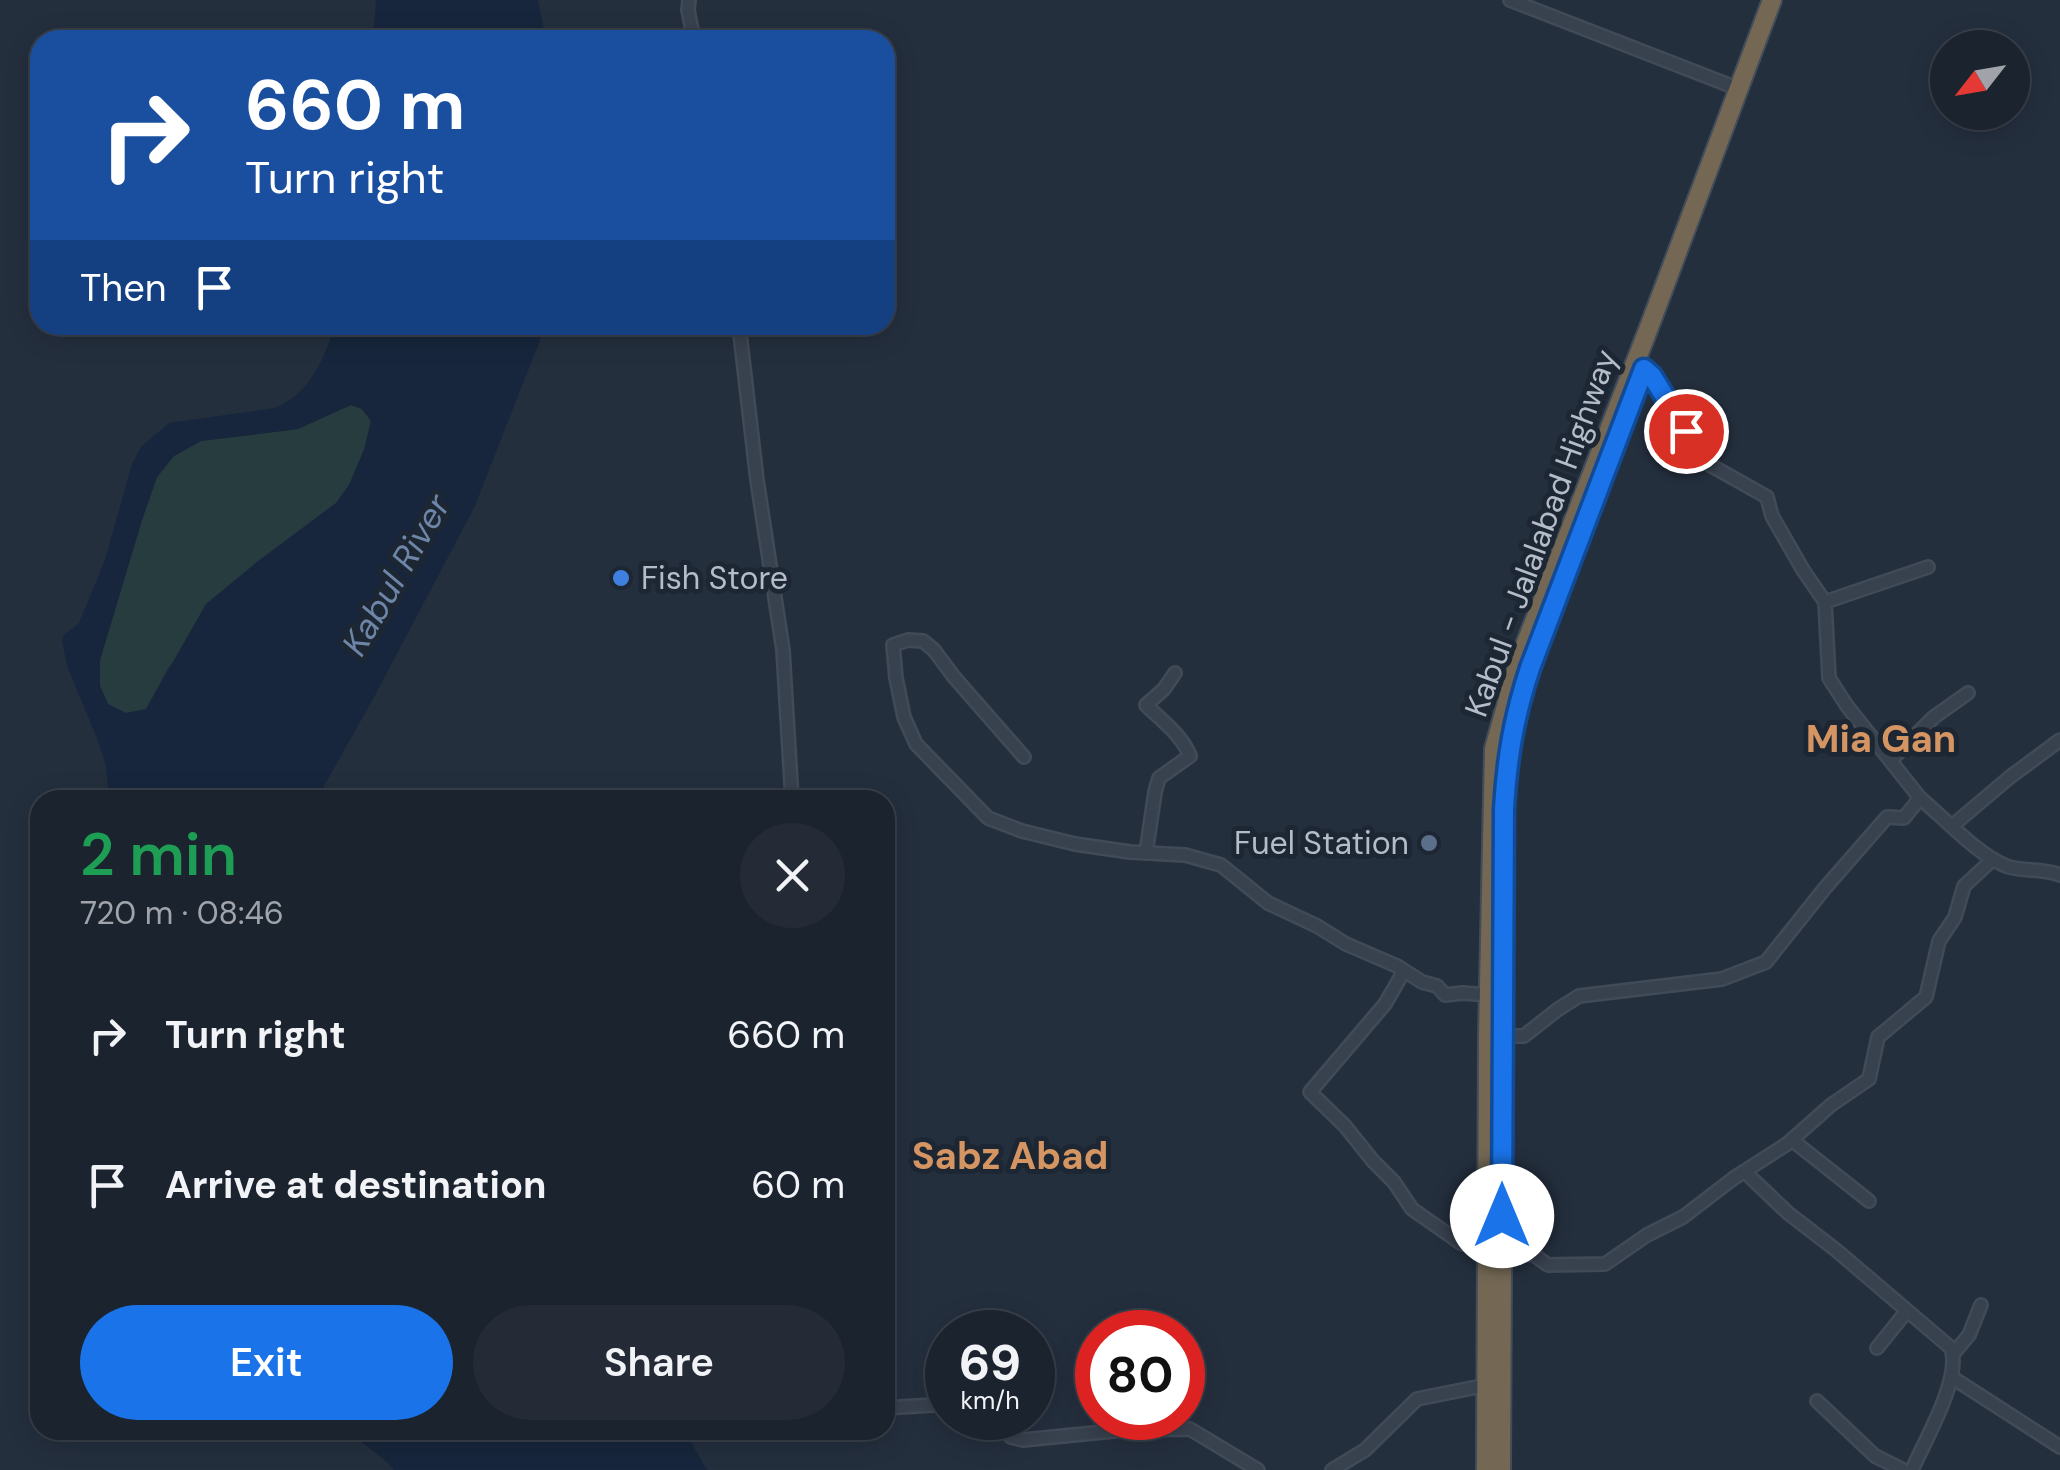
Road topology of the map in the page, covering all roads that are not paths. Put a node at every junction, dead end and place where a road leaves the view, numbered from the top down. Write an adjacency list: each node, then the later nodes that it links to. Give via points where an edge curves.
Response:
1 (690, 0): 5 (street)
2 (1510, 0): 6 (street)
3 (1772, 0): 6 (highway, Kabul - Jalalabad Highway)
4 (1784, 0): 8 (highway, Kabul - Jalalabad Highway)
5 (692, 30)
6 (1739, 89): 23 (highway, Kabul - Jalalabad Highway, via 1518,663 1494,749)
7 (740, 335): 16 (street, via 782,650)
8 (1644, 369): 10 (street, via 1710,464 1767,497); 24 (highway, Kabul - Jalalabad Highway, via 1516,712 1506,767)
9 (1928, 568): 10 (street)
10 (1826, 602): 15 (street, via 1828,678)
11 (1174, 673): 19 (street, via 1146,706 1190,756 1159,778)
12 (1968, 693): 15 (street)
13 (2060, 740): 18 (street)
14 (1024, 756): 19 (street, via 934,650 923,641 892,646 904,717 916,744 988,818 1075,844)
15 (1892, 760): 17 (street)
16 (791, 790)
17 (1920, 798): 18 (street); 24 (street, via 1904,818 1887,818 1766,962 1722,979 1579,996 1524,1036)
18 (1952, 826): 20 (street)
19 (1146, 853): 22 (street, via 1221,865 1268,903)
20 (1992, 860): 21 (street); 25 (street, via 1964,886 1939,941 1926,997 1878,1037 1869,1079)
21 (2060, 875)
22 (1404, 970): 23 (street, via 1445,994); 28 (street, via 1310,1092 1412,1209 1462,1244)
23 (1489, 995): 24 (highway, Kabul - Jalalabad Highway)
24 (1496, 1036): 28 (highway, Kabul - Jalalabad Highway)
25 (1792, 1140): 26 (street); 27 (street)
26 (1745, 1172): 28 (street, via 1604,1264 1548,1265 1534,1255); 30 (street)
27 (1869, 1202)
28 (1495, 1248): 34 (highway, Kabul - Jalalabad Highway); 43 (highway, Kabul - Jalalabad Highway)
29 (1981, 1305): 32 (street)
30 (1906, 1312): 31 (street); 32 (street)
31 (1877, 1348)
32 (1954, 1353): 33 (street)
33 (1953, 1378): 39 (street); 45 (street)
34 (1487, 1385): 41 (street, via 1417,1399 1365,1450); 42 (highway, Kabul - Jalalabad Highway)
35 (1818, 1401): 44 (street, via 1875,1456)
36 (925, 1405): 37 (street)
37 (895, 1407)
38 (1055, 1437): 40 (street, via 1190,1429)
39 (2060, 1447)
40 (1258, 1470)
41 (1332, 1470)
42 (1486, 1470)
43 (1501, 1470)
44 (1903, 1470)
45 (1912, 1470)

